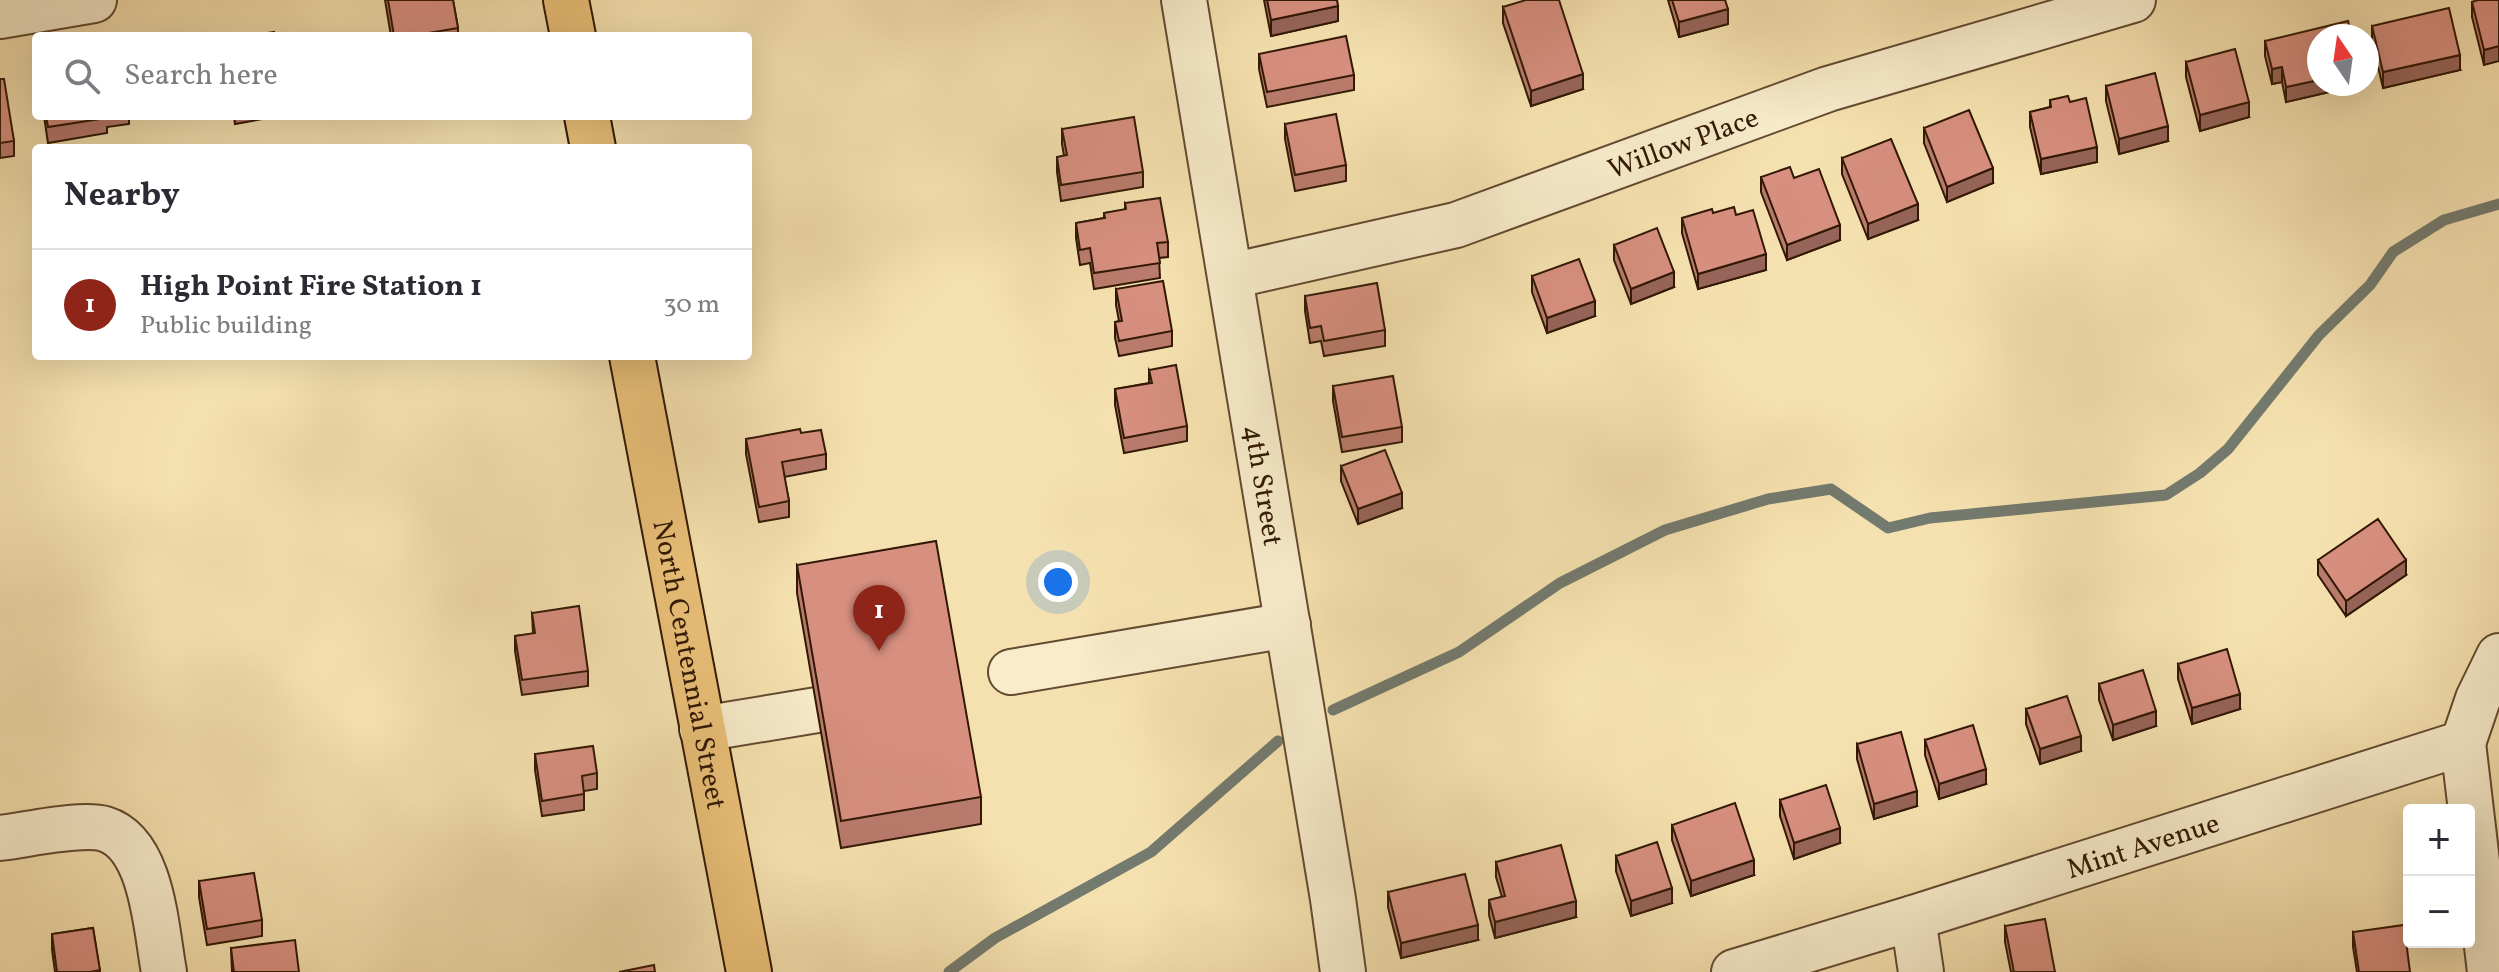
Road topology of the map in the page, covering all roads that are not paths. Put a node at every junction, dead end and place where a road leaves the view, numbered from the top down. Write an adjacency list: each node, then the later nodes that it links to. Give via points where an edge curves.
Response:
1 (94, 0): 5 (street)
2 (566, 0): 6 (main road)
3 (1184, 0): 9 (street, 4th Street)
4 (2133, 0): 9 (street, Willow Place, via 1828,89 1456,225)
5 (0, 16)
6 (572, 32)
7 (588, 120): 8 (main road)
8 (592, 144)
9 (1231, 276): 11 (street, 4th Street)
10 (633, 360): 15 (main road, North Centennial Street)
11 (1288, 625): 13 (street); 21 (street, 4th Street)
12 (2499, 656): 16 (street)
13 (1011, 672)
14 (817, 710): 15 (street)
15 (702, 729): 20 (main road, North Centennial Street)
16 (2463, 743): 18 (street, Mint Avenue); 24 (street)
17 (0, 838): 19 (street, via 77,828 104,828 121,837 136,852 147,879)
18 (1913, 918): 22 (street, Mint Avenue); 23 (street)
19 (164, 972)
20 (749, 972)
21 (1343, 972)
22 (1734, 972)
23 (1921, 972)
24 (2490, 972)

